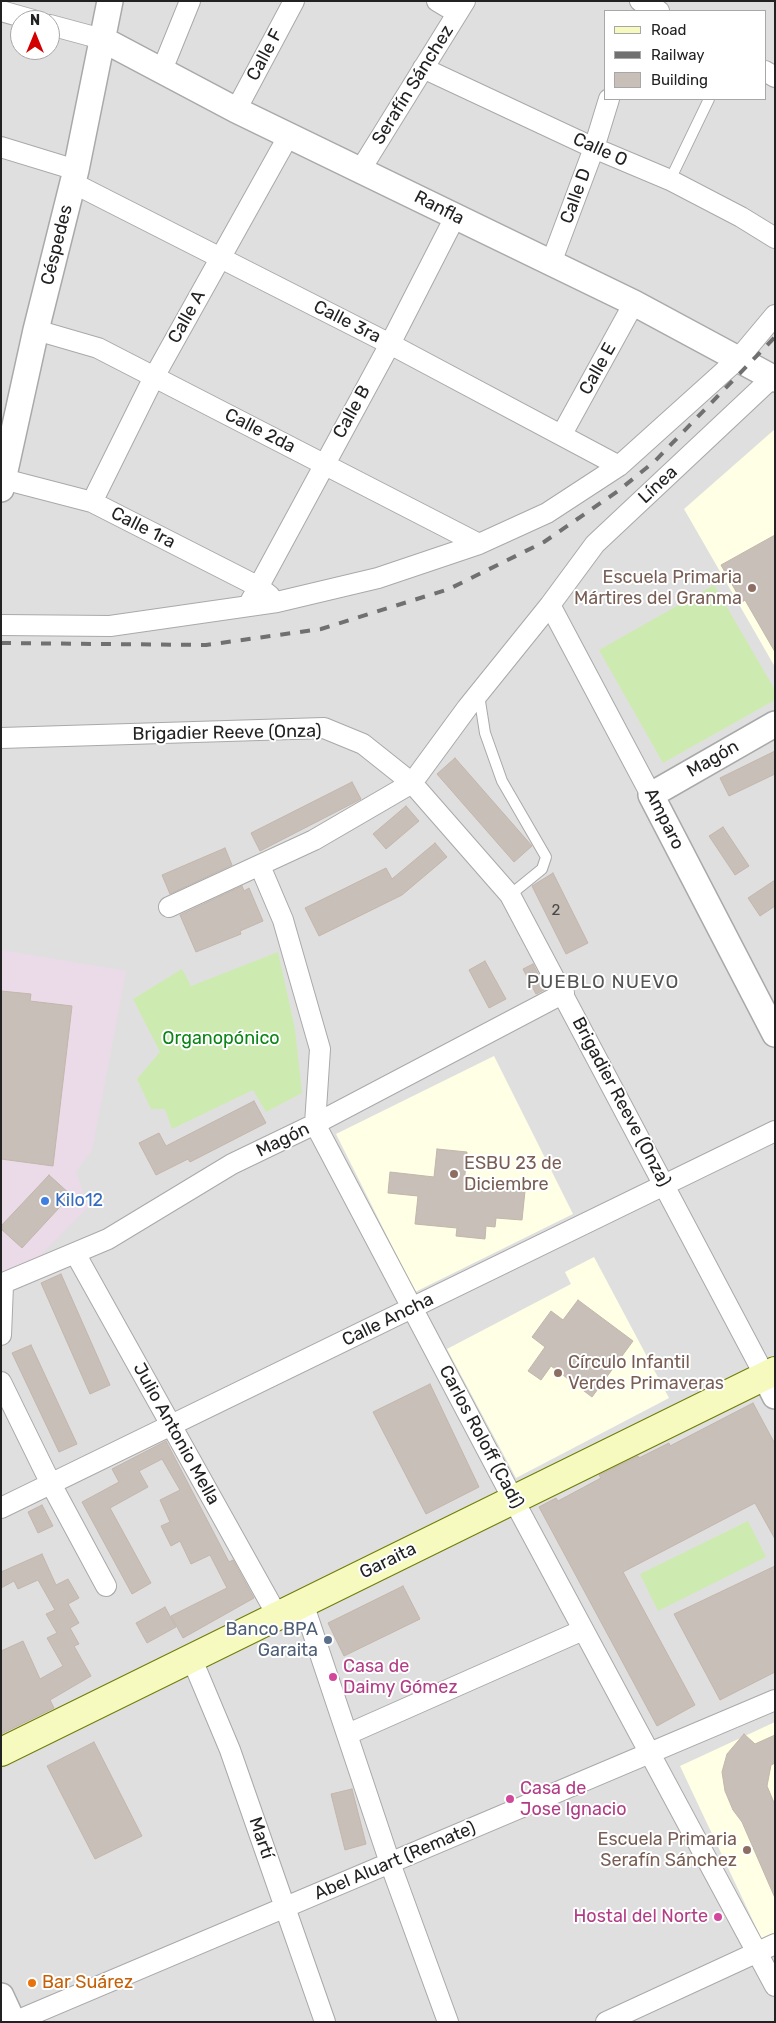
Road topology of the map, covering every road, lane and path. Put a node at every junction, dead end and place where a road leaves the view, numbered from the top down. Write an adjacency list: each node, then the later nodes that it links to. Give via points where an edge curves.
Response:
1 (110, 1): 9 (street, Céspedes)
2 (190, 1): 11 (street)
3 (294, 1): 14 (street, Calle F)
4 (437, 1): 6 (street)
5 (640, 1): 7 (street)
6 (461, 7): 10 (street, Serafín Sánchez)
7 (657, 10)
8 (60, 28): 9 (street)
9 (102, 39): 11 (street, Ranfla); 19 (street, Céspedes)
10 (423, 68): 17 (street, Calle O); 18 (street, Serafín Sánchez)
11 (162, 70): 14 (street, Ranfla)
12 (609, 100): 17 (street, Calle D)
13 (709, 100): 20 (lane)
14 (236, 110): 15 (street, Ranfla)
15 (289, 135): 18 (street, Ranfla); 23 (street, Calle A)
16 (1, 147): 19 (street, Calle 3ra)
17 (594, 148): 20 (street, Calle O); 24 (street, Calle D)
18 (361, 169): 21 (street, Ranfla)
19 (74, 177): 23 (street, Calle 3ra); 27 (street, Céspedes)
20 (670, 180): 22 (street, Calle O)
21 (455, 217): 24 (street, Ranfla); 28 (street, Calle B)
22 (775, 238)
23 (219, 257): 28 (street, Calle 3ra); 30 (street, Calle A)
24 (552, 263): 25 (street, Ranfla)
25 (634, 303): 29 (street, Ranfla); 32 (street, Calle E)
26 (775, 315): 29 (street)
27 (36, 330): 30 (street, Calle 2da, via 98,348); 35 (street, Céspedes)
28 (390, 344): 32 (street, Calle 3ra); 33 (street, Calle B)
29 (739, 358): 31 (street, Ranfla); 34 (street)
30 (154, 377): 33 (street, Calle 2da); 36 (street, Calle A)
31 (774, 377): 40 (street, Línea, via 595,544)
32 (562, 434): 34 (street, Calle 3ra)
33 (324, 464): 37 (street, Calle 2da); 38 (street, Calle B)
34 (619, 466): 37 (street, via 547,513)
35 (2, 478): 36 (street, Calle 1ra)
36 (92, 502): 38 (street, Calle 1ra)
37 (479, 544): 39 (street, via 378,578)
38 (259, 588): 39 (street, Calle 1ra); 41 (street, Calle B)
39 (277, 602): 41 (street)
40 (550, 605): 43 (street, Línea); 47 (street, Amparo)
41 (248, 606): 42 (street, via 110,626)
42 (1, 625)
43 (478, 694): 46 (street, Línea); 49 (lane, via 485,733 502,781 546,857 542,869)
44 (775, 724): 47 (street, Magón)
45 (1, 738): 46 (street, Brigadier Reeve (Onza), via 324,728 362,744)
46 (412, 783): 48 (street, via 347,823); 49 (street, Brigadier Reeve (Onza))
47 (652, 795): 52 (street, Amparo)
48 (260, 866): 50 (street); 53 (street, via 283,920 320,1049)
49 (510, 895): 51 (street, Brigadier Reeve (Onza))
50 (169, 907)
51 (564, 993): 53 (street, Magón); 55 (street, Brigadier Reeve (Onza))
52 (775, 1034)
53 (315, 1124): 56 (street, Magón, via 232,1164 108,1239); 58 (street, Carlos Roloff (Cadí))
54 (775, 1131): 55 (street, Calle Ancha)
55 (664, 1185): 58 (street, Calle Ancha); 60 (street, Brigadier Reeve (Onza))
56 (75, 1253): 57 (street, Magón); 62 (street, Julio Antonio Mella)
57 (2, 1284): 59 (street)
58 (414, 1308): 62 (street, Calle Ancha); 64 (street, Carlos Roloff (Cadí))
59 (1, 1335)
60 (771, 1381): 64 (main road, Garaita)
61 (1, 1382): 63 (street)
62 (171, 1426): 63 (street, Calle Ancha); 68 (street, Julio Antonio Mella)
63 (51, 1484): 65 (street, Calle Ancha); 66 (street)
64 (513, 1499): 67 (main road, Garaita); 69 (street, Carlos Roloff (Cadí))
65 (1, 1508)
66 (106, 1586)
67 (303, 1603): 68 (main road, Garaita); 72 (street)
68 (277, 1615): 70 (main road, Garaita)
69 (583, 1630): 72 (street); 74 (street, Carlos Roloff (Cadí))
70 (190, 1657): 73 (main road, Garaita); 76 (street, Martí, via 230,1750)
71 (775, 1700): 74 (street, Abel Aluart (Remate))
72 (348, 1734): 75 (street)
73 (1, 1752)
74 (649, 1753): 75 (street, Abel Aluart (Remate)); 78 (street, Carlos Roloff (Cadí))
75 (390, 1863): 76 (street, Abel Aluart (Remate)); 83 (street)
76 (285, 1907): 81 (street, Abel Aluart (Remate)); 82 (street, Martí)
77 (775, 1944): 78 (street)
78 (756, 1952): 79 (street, Carlos Roloff (Cadí)); 84 (street)
79 (775, 1986)
80 (1, 1996): 81 (street)
81 (14, 2022)
82 (325, 2022)
83 (448, 2022)
84 (606, 2022)

